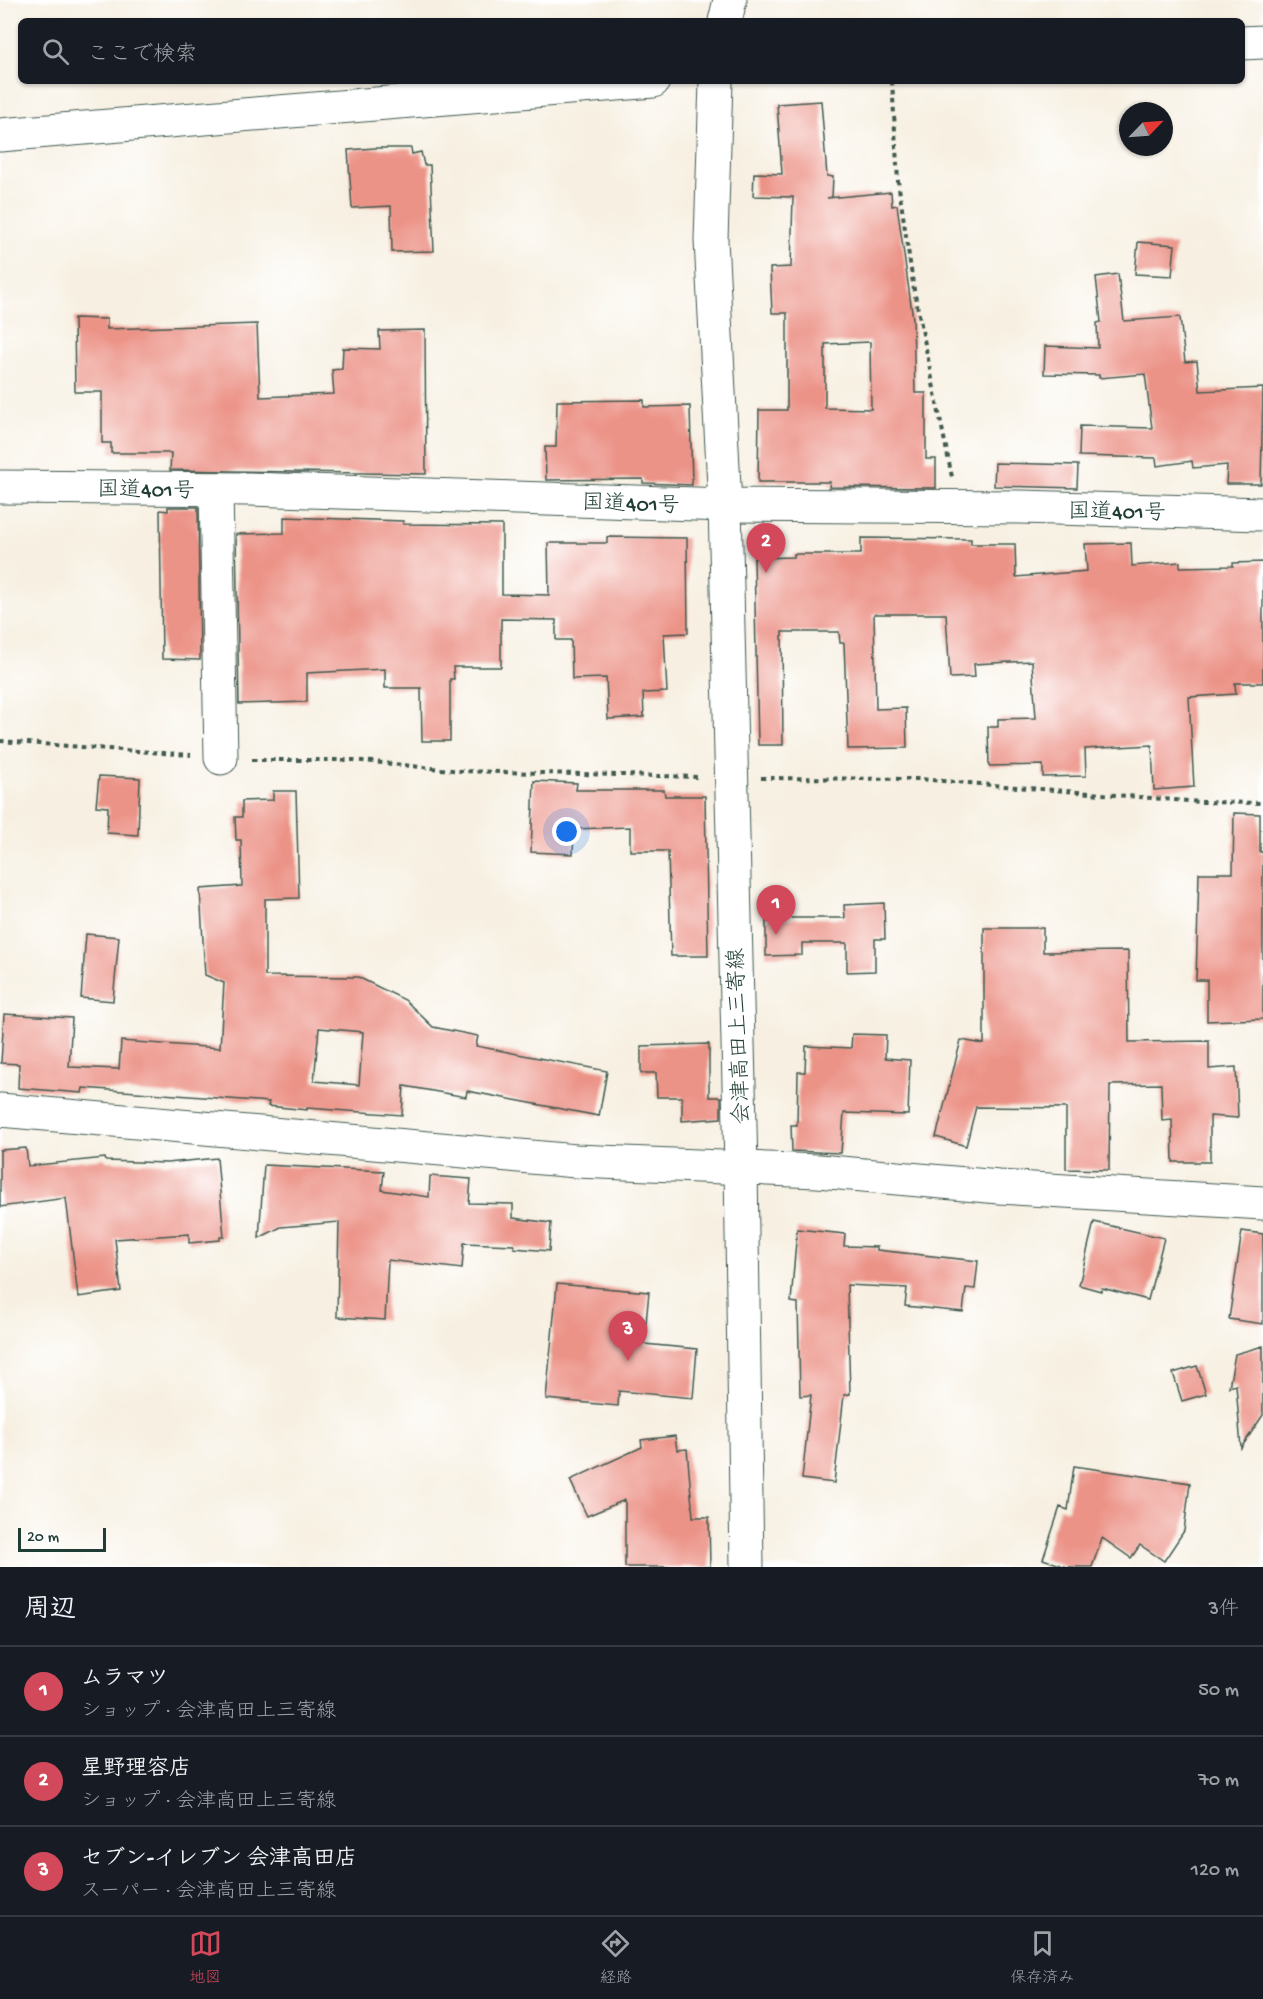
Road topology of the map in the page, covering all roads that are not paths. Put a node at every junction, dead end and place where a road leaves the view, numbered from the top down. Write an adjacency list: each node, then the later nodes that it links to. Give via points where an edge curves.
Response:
1 (730, 0): 2 (main road)
2 (726, 18)
3 (1263, 42): 4 (main road)
4 (1245, 43)
5 (616, 84): 7 (main road)
6 (716, 84): 10 (main road, 会津高田上三寄線, via 711,240)
7 (0, 135)
8 (0, 487): 9 (main road, 国道401号)
9 (216, 489): 10 (main road, 国道401号); 12 (main road)
10 (724, 505): 11 (main road, 国道401号); 14 (main road, 会津高田上三寄線)
11 (1263, 514)
12 (221, 758)
13 (0, 1110): 14 (main road, via 576,1161)
14 (741, 1167): 15 (main road); 16 (main road, 会津高田上三寄線)
15 (1263, 1203)
16 (747, 1567)

